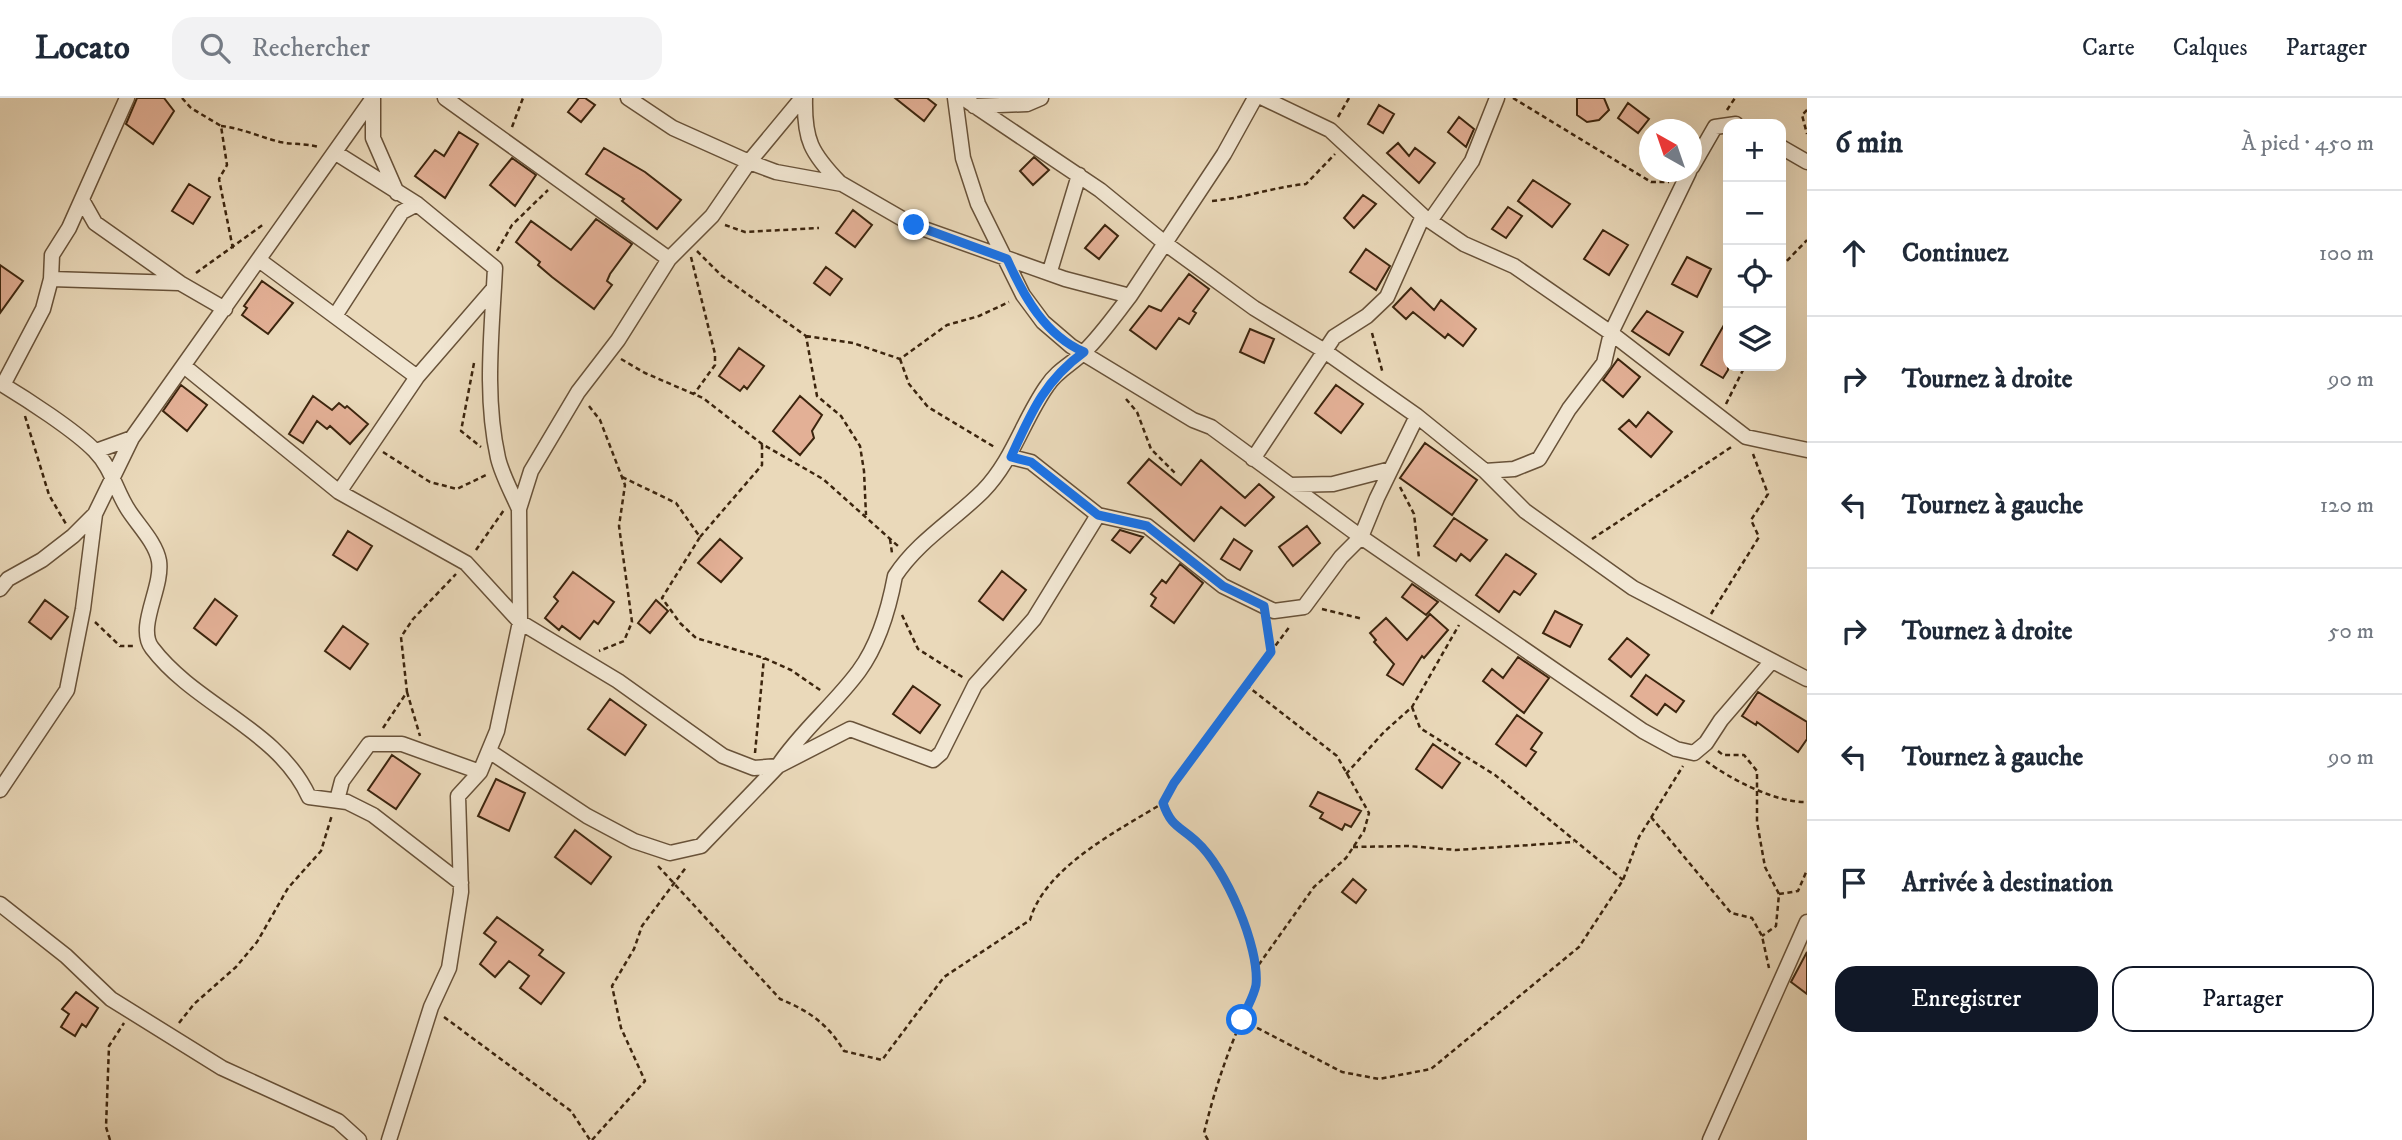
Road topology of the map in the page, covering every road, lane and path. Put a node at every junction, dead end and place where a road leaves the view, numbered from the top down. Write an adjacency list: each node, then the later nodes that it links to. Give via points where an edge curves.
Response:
1 (127, 98): 33 (street)
2 (183, 98): 17 (path)
3 (373, 98): 23 (street); 32 (street, via 373,138)
4 (446, 98): 24 (street)
5 (523, 98): 24 (path, via 512,125)
6 (628, 98): 25 (street, via 673,128)
7 (804, 98): 25 (street); 31 (street, via 807,140)
8 (955, 98): 45 (street, via 963,158 978,204)
9 (1041, 98): 15 (street, via 1027,104)
10 (1255, 98): 34 (street)
11 (1263, 98): 19 (street)
12 (1349, 98): 19 (path)
13 (1497, 98): 37 (street, via 1472,161)
14 (1513, 98): 28 (path)
15 (968, 102): 27 (street)
16 (1807, 110): 20 (path, via 1802,115)
17 (221, 126): 23 (path, via 285,143 301,141); 43 (path, via 227,165 219,179)
18 (1723, 126): 22 (street, via 1715,127)
19 (1330, 130): 34 (path, via 1336,153 1306,184 1272,187 1241,198); 37 (street)
20 (1807, 134)
21 (1786, 149): 26 (street)
22 (1702, 150)
23 (336, 153): 32 (street); 46 (street)
24 (520, 154): 29 (street)
25 (749, 162): 31 (street, via 776,172); 38 (street)
26 (1807, 162)
27 (1079, 175): 42 (street); 49 (street)
28 (1639, 175)
29 (558, 180): 44 (street); 48 (path, via 512,225 497,247)
30 (1684, 182): 58 (street)
31 (842, 184): 45 (street, via 914,225)
32 (397, 194): 35 (street)
33 (82, 200): 50 (street, via 52,255); 51 (street, via 95,223)
34 (1192, 202): 42 (street)
35 (417, 204): 48 (street); 56 (street, via 402,212)
36 (272, 217): 43 (path)
37 (1427, 218): 57 (street, via 1387,297); 58 (street, via 1464,244 1514,266)
38 (709, 220): 39 (path, via 745,232); 41 (street)
39 (819, 228)
40 (1807, 240): 47 (path)
41 (687, 241): 44 (street); 59 (path, via 722,276); 71 (path, via 715,354 715,365)
42 (1166, 244): 54 (street); 60 (street, via 1254,308)
43 (233, 249): 51 (path)
44 (669, 259): 61 (street)
45 (1007, 259): 49 (street); 53 (street)
46 (259, 260): 55 (street); 56 (street)
47 (1786, 262)
48 (495, 268): 52 (street)
49 (1050, 271): 54 (street)
50 (51, 279): 51 (street); 67 (street, via 43,309)
51 (180, 283): 55 (street)
52 (494, 288): 66 (street); 83 (street, via 489,335 492,415)
53 (1023, 295): 62 (street, via 1044,322); 63 (path, via 947,325)
54 (1130, 296): 62 (street)
55 (225, 309): 64 (street)
56 (335, 316): 66 (street)
57 (1367, 316): 60 (street); 72 (path)
58 (1611, 333): 74 (street); 85 (street, via 1604,363 1539,459 1514,469)
59 (806, 336): 63 (path, via 853,343); 93 (path, via 817,396 841,416 860,446)
60 (1323, 350): 72 (street); 82 (street)
61 (610, 351): 69 (street); 71 (path, via 645,373)
62 (1084, 352): 81 (street, via 1047,386); 82 (street, via 1211,427)
63 (900, 359): 81 (path, via 909,384 928,407)
64 (184, 366): 76 (street); 90 (street)
65 (1742, 371): 74 (path)
66 (417, 377): 77 (street)
67 (2, 384): 70 (street)
68 (1119, 390): 86 (path, via 1137,412 1151,449)
69 (578, 392): 87 (path, via 600,420); 91 (street)
70 (18, 393): 80 (street); 95 (path, via 49,495)
71 (694, 394): 78 (path)
72 (1389, 397): 73 (street)
73 (1417, 416): 84 (street); 85 (street)
74 (1720, 416): 75 (street)
75 (1746, 437): 79 (street); 98 (path); 110 (path, via 1768,494 1751,520 1759,537)
76 (132, 438): 80 (street); 88 (street)
77 (372, 444): 83 (path, via 430,482 457,489); 90 (street)
78 (762, 444): 93 (path, via 823,479); 96 (path, via 762,465)
79 (1807, 450)
80 (96, 451): 88 (street)
81 (1011, 457): 94 (street, via 1031,462); 99 (street, via 984,490)
82 (1253, 459): 89 (street)
83 (502, 468): 91 (street)
84 (1391, 469): 89 (street, via 1333,484); 97 (street); 101 (path, via 1414,514)
85 (1485, 471): 98 (street, via 1525,511)
86 (1177, 475)
87 (622, 477): 96 (path, via 676,503); 114 (path, via 619,526 632,622 624,641)
88 (114, 479): 92 (street); 111 (street, via 120,499 159,561 154,604 145,629)
89 (1289, 485): 97 (street)
90 (339, 492): 100 (street)
91 (516, 502): 100 (path); 109 (street)
92 (95, 514): 95 (street); 106 (street)
93 (866, 515): 99 (path)
94 (1098, 515): 104 (street, via 1147,526 1223,586); 117 (street, via 1034,619)
95 (73, 536): 102 (street)
96 (700, 537): 113 (path, via 662,598 696,638)
97 (1361, 537): 101 (street); 105 (street)
98 (1578, 549): 110 (street, via 1633,589)
99 (909, 557): 103 (street, via 895,576)
100 (466, 563): 109 (street); 119 (path, via 401,637)
101 (1422, 579): 107 (street)
102 (0, 589)
103 (892, 593): 117 (path, via 918,649); 120 (street, via 874,647 859,672)
104 (1264, 606): 105 (street, via 1274,611); 112 (path)
105 (1304, 607): 108 (path); 112 (path)
106 (83, 610): 111 (path, via 120,646); 131 (street, via 67,690)
107 (1468, 610): 121 (path); 126 (street, via 1643,731)
108 (1363, 619)
109 (520, 622): 114 (street); 124 (street)
110 (1704, 625): 115 (street)
111 (150, 645): 133 (street, via 171,669 287,760 309,797)
112 (1271, 652): 118 (path)
113 (764, 658): 120 (path); 128 (path)
114 (581, 659): 128 (street, via 723,756)
115 (1771, 662): 116 (street); 122 (street)
116 (1807, 679)
117 (975, 685): 127 (street, via 941,753 933,760 850,729)
118 (1246, 685): 130 (path, via 1337,756); 135 (path)
119 (407, 692): 123 (path); 125 (path)
120 (833, 699): 127 (street)
121 (1412, 707): 130 (path); 138 (path, via 1420,728 1495,775)
122 (1706, 743): 126 (street); 132 (path, via 1723,755 1744,755 1756,771)
123 (369, 744): 125 (street, via 402,744); 133 (street, via 342,782)
124 (489, 751): 129 (street); 137 (street, via 563,802)
125 (425, 753): 129 (street)
126 (1694, 753): 132 (path); 136 (path)
127 (778, 766): 128 (street); 139 (street)
128 (754, 768)
129 (480, 772): 143 (street, via 457,796)
130 (1346, 775): 140 (path, via 1369,813)
131 (0, 790)
132 (1759, 791): 134 (path, via 1794,803); 145 (path, via 1757,822 1765,867)
133 (337, 800): 143 (street, via 373,815); 154 (path, via 321,851 288,888 257,942 236,967 183,1015 178,1027)
134 (1807, 802)
135 (1163, 803): 144 (path, via 1085,851 1035,901 1030,919 944,977 883,1059 844,1051 831,1029 780,999); 149 (path, via 1169,821 1211,858 1244,920)
136 (1651, 817): 142 (path); 148 (path, via 1731,913 1752,918)
137 (634, 841): 139 (street, via 670,853); 144 (path)
138 (1576, 842): 140 (path, via 1456,850); 142 (path)
139 (701, 846): 144 (path)
140 (1353, 847): 149 (path, via 1314,887)
141 (1807, 870): 145 (path, via 1798,891)
142 (1623, 880): 153 (path, via 1579,947 1432,1069 1379,1079 1342,1072)
143 (461, 883): 151 (street, via 449,968)
144 (676, 885): 158 (path, via 642,926 612,986 621,1028 645,1081)
145 (1779, 894): 148 (path, via 1776,926)
146 (0, 904): 152 (street)
147 (1807, 922): 150 (street)
148 (1762, 936): 150 (path)
149 (1255, 970): 153 (path, via 1256,986)
150 (1775, 994): 160 (street)
151 (431, 1007): 157 (street); 158 (path, via 572,1111)
152 (131, 1012): 154 (street); 155 (path, via 109,1046 106,1127)
153 (1242, 1020): 159 (path, via 1215,1091 1204,1133)
154 (180, 1040): 156 (street, via 222,1068 338,1121)
155 (110, 1140)
156 (359, 1140)
157 (389, 1140)
158 (591, 1140)
159 (1208, 1140)
160 (1710, 1140)

